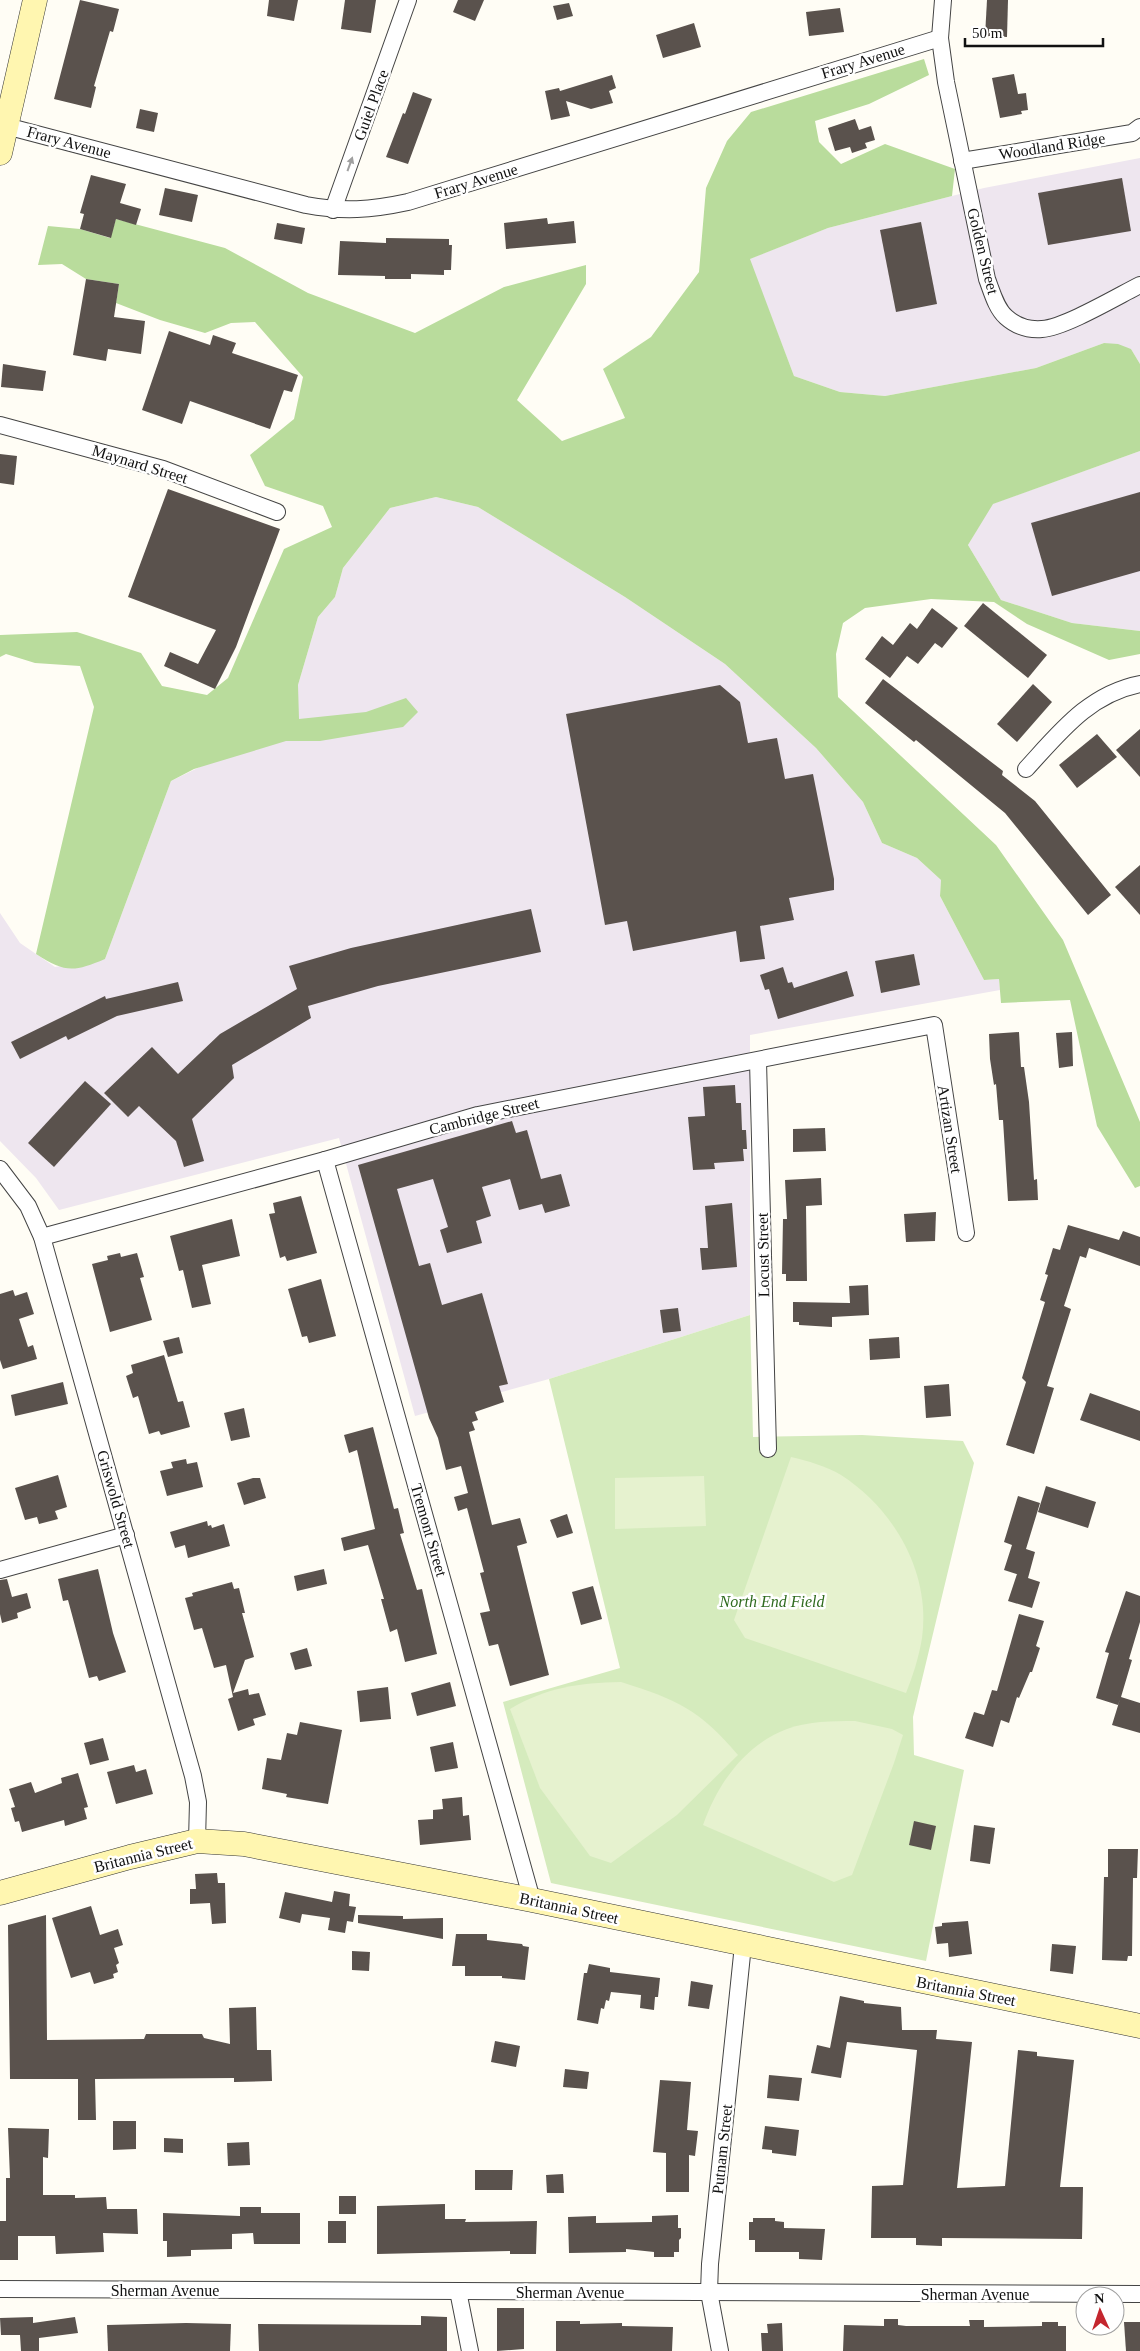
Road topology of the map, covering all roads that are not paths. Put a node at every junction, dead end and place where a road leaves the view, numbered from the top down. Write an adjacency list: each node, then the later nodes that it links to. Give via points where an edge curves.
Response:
1 (35, 0): 5 (main road)
2 (408, 0): 9 (street, Guiel Place, one-way to 2)
3 (943, 0): 4 (street, Golden Street)
4 (940, 38): 8 (street, Golden Street); 9 (street, Frary Avenue, via 408,202 362,210)
5 (6, 126): 7 (main road); 9 (street, Frary Avenue)
6 (1140, 127): 8 (street, Woodland Ridge, via 1132,133)
7 (0, 152)
8 (962, 161): 10 (street, Golden Street, via 987,279 1005,317 1022,327 1042,329 1062,323)
9 (333, 210)
10 (1140, 285)
11 (0, 425): 12 (street, Maynard Street, via 163,469)
12 (277, 512)
13 (1140, 684): 14 (street, via 1116,689 1086,708)
14 (1026, 769)
15 (934, 1025): 16 (street, Cambridge Street); 19 (street, Artizan Street)
16 (758, 1061): 17 (street, Cambridge Street, via 478,1115); 21 (street, Locust Street)
17 (325, 1160): 20 (street, Cambridge Street); 26 (street, Tremont Street)
18 (0, 1169): 20 (street, Griswold Street, via 28,1206)
19 (966, 1233)
20 (42, 1237): 22 (street, Griswold Street)
21 (768, 1449)
22 (126, 1535): 23 (street); 24 (street, Griswold Street, via 193,1776 198,1802)
23 (0, 1570)
24 (196, 1841): 25 (main road, Britannia Street); 26 (main road, Britannia Street, via 284,1851)
25 (0, 1893)
26 (532, 1900): 27 (main road, Britannia Street)
27 (743, 1945): 28 (main road, Britannia Street); 31 (street, Putnam Street)
28 (1140, 2026)
29 (0, 2290): 30 (street, Sherman Avenue)
30 (458, 2291): 31 (street, Sherman Avenue); 33 (street)
31 (709, 2292): 32 (street, Sherman Avenue); 34 (street, Putnam Street)
32 (1140, 2294)
33 (470, 2351)
34 (720, 2351)

